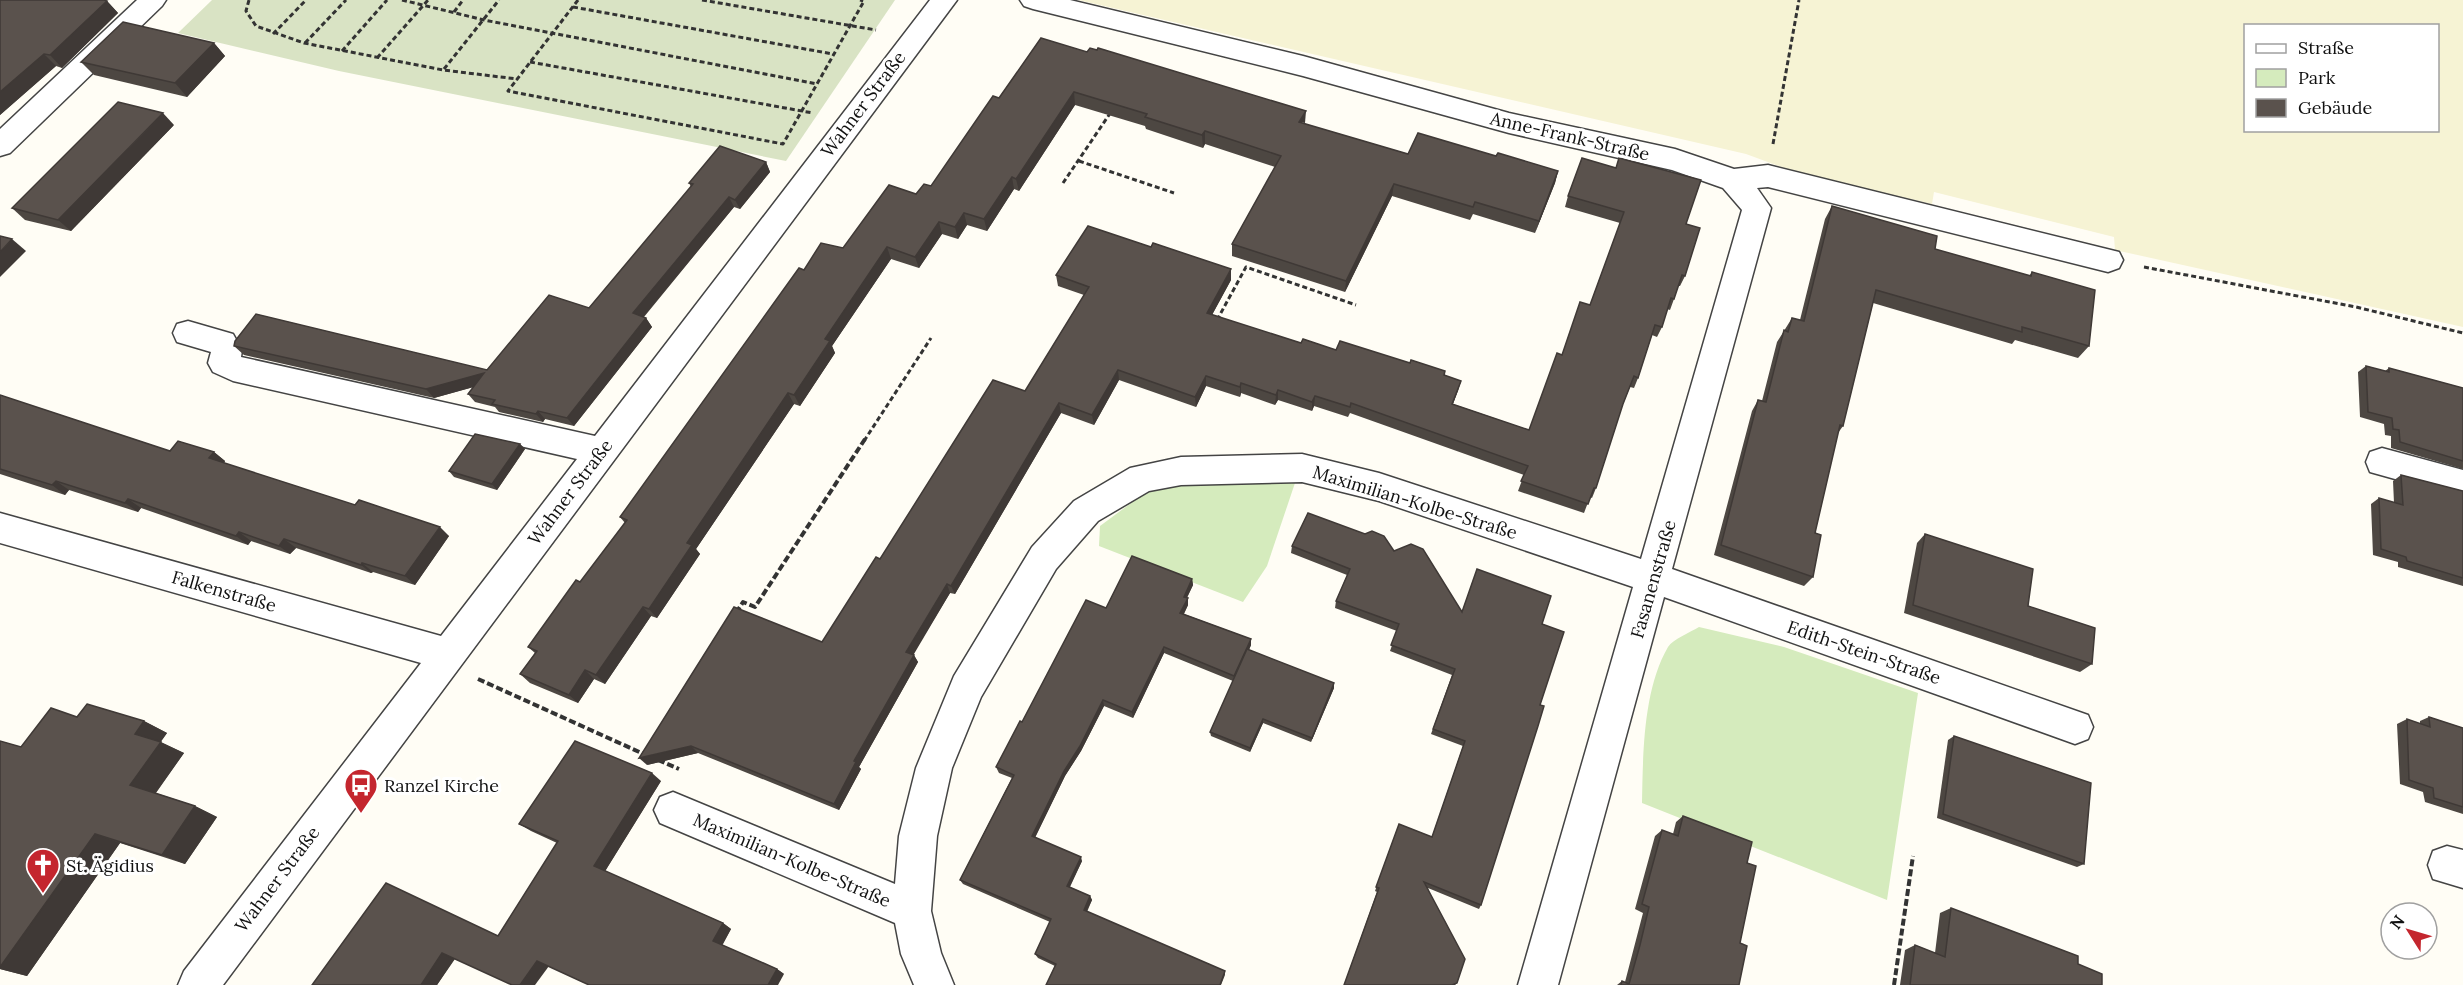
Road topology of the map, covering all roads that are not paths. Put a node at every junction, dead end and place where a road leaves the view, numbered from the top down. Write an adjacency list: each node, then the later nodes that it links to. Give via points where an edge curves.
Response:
1 (153, 0): 4 (street)
2 (944, 0): 8 (street, Wahner Straße)
3 (1033, 0): 5 (street, Anne-Frank-Straße, via 1303,66 1509,123 1675,160)
4 (0, 146)
5 (1733, 180): 6 (street, Anne-Frank-Straße, via 1768,176); 12 (street, Fasanenstraße, via 1756,208)
6 (2108, 260)
7 (188, 333): 8 (street, via 222,343 227,350 224,363 233,368)
8 (600, 451): 13 (street, Wahner Straße)
9 (2382, 462): 10 (street)
10 (2463, 484)
11 (0, 528): 13 (street, Falkenstraße)
12 (1653, 578): 14 (street, Edith-Stein-Straße); 16 (street, Maximilian-Kolbe-Straße, via 1379,487 1302,468 1181,471 1142,478 1086,511 1044,558 967,688 931,780 918,836); 19 (street, Fasanenstraße)
13 (448, 654): 17 (street, Wahner Straße)
14 (2075, 727)
15 (673, 810): 16 (street, Maximilian-Kolbe-Straße)
16 (912, 911): 18 (street, Maximilian-Kolbe-Straße, via 921,954)
17 (198, 985)
18 (934, 985)
19 (1538, 985)

